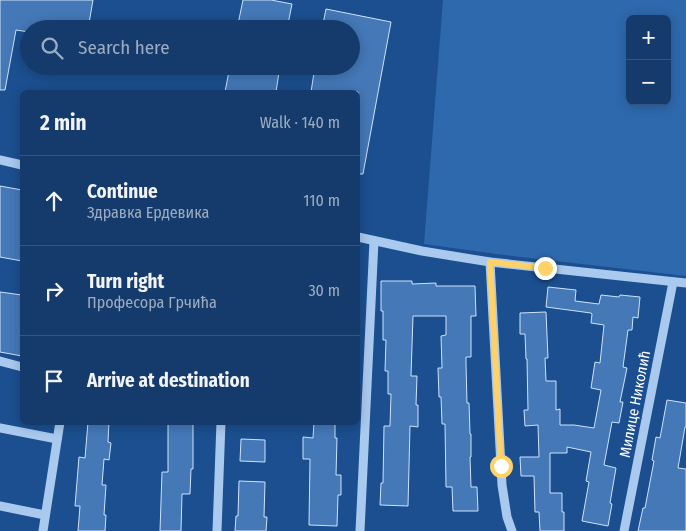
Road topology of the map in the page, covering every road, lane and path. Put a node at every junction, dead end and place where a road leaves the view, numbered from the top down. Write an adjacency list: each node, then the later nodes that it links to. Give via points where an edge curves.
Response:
1 (0, 160): 2 (street)
2 (20, 165)
3 (360, 238): 4 (street)
4 (374, 241): 5 (street); 18 (street)
5 (490, 262): 6 (street); 19 (street, via 502,485)
6 (673, 282): 7 (street); 20 (street, Милице Николић)
7 (686, 283)
8 (0, 360): 9 (street)
9 (20, 366)
10 (59, 425): 13 (street)
11 (221, 425): 17 (street)
12 (0, 428): 13 (street)
13 (57, 439): 15 (street)
14 (0, 506): 15 (street)
15 (45, 515): 16 (street)
16 (43, 531)
17 (217, 531)
18 (360, 531)
19 (512, 531)
20 (624, 531)

